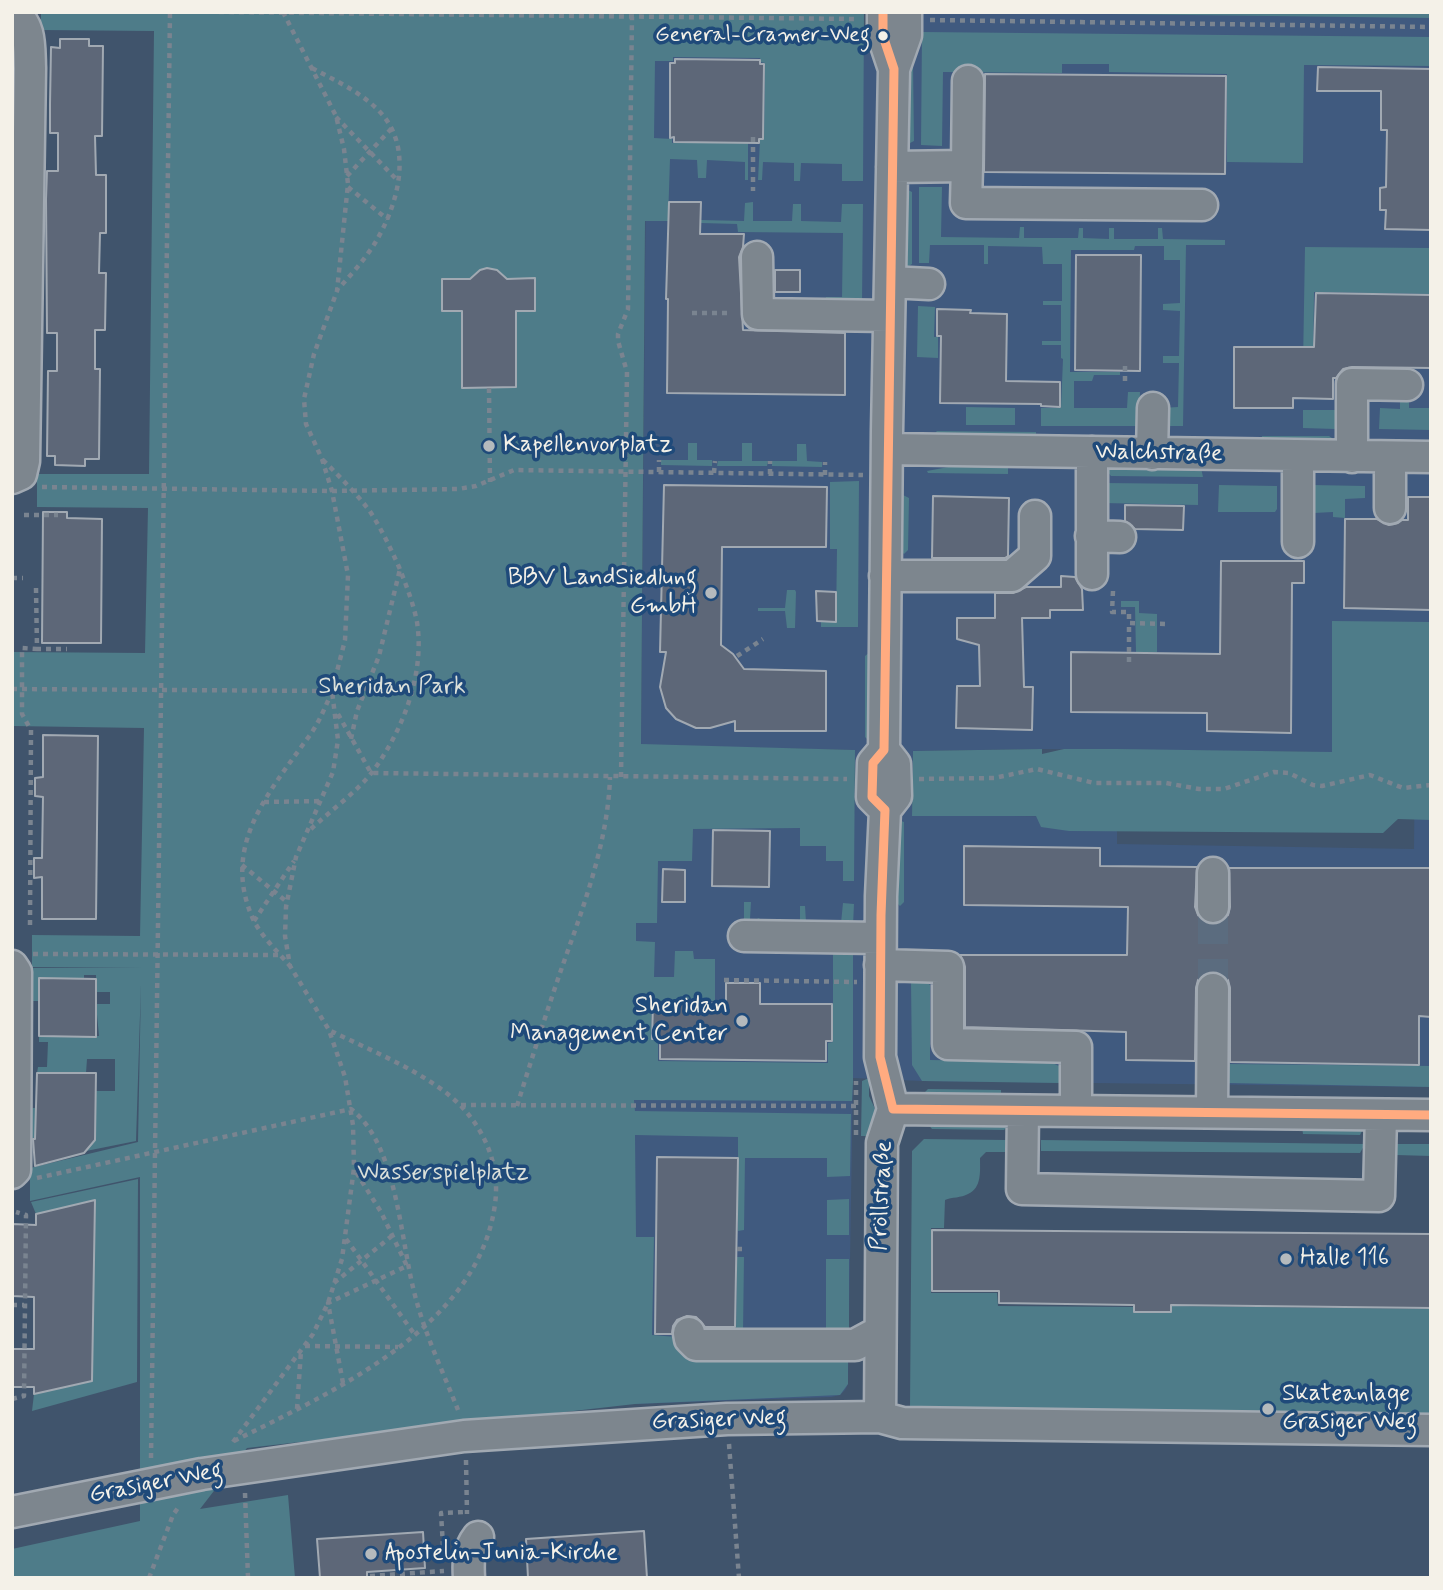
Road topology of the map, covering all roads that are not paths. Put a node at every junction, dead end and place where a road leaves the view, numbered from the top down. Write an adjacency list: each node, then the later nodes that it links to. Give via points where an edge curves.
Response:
1 (12, 13): 20 (street, via 29,33 30,68 24,461)
2 (895, 16): 5 (street, Pröllstraße, via 906,35 894,69)
3 (968, 81): 4 (street)
4 (967, 166): 5 (street); 6 (street, via 966,203)
5 (892, 167): 8 (street, Pröllstraße)
6 (1202, 205)
7 (757, 257): 10 (street, via 758,314 817,306)
8 (890, 282): 9 (street); 10 (street, Pröllstraße)
9 (929, 284)
10 (889, 316): 19 (street, Pröllstraße)
11 (1407, 385): 16 (street, via 1352,384)
12 (1153, 408): 14 (street)
13 (1093, 452): 14 (street, Walchstraße); 19 (street, Walchstraße); 24 (street, via 1106,537)
14 (1152, 454): 15 (street, Walchstraße)
15 (1298, 456): 16 (street, Walchstraße); 23 (street)
16 (1352, 457): 17 (street, Walchstraße)
17 (1390, 457): 18 (street, Walchstraße); 21 (street)
18 (1431, 457)
19 (887, 463): 25 (street, Pröllstraße)
20 (16, 476)
21 (1390, 508)
22 (1035, 516): 25 (street, via 1035,556 1012,576)
23 (1298, 542)
24 (1092, 573)
25 (885, 576): 30 (street, Pröllstraße, via 884,750 873,763 872,796 885,810)
26 (1213, 873): 27 (street)
27 (1213, 907)
28 (744, 936): 30 (street)
29 (21, 960): 38 (street, via 16,972 15,1170)
30 (872, 962): 32 (street, Pröllstraße, via 880,1057); 34 (street, via 948,967 948,1044 1076,1047)
31 (1213, 989): 35 (street)
32 (893, 1109): 33 (street); 39 (street, Pröllstraße, via 882,1143)
33 (1023, 1111): 34 (street); 36 (street, via 1022,1189 1379,1196)
34 (1076, 1111): 35 (street)
35 (1212, 1112): 36 (street)
36 (1381, 1115): 37 (street)
37 (1431, 1115)
38 (24, 1176)
39 (879, 1332): 40 (street, via 855,1345 696,1345); 41 (street, Pröllstraße)
40 (689, 1334)
41 (880, 1418): 42 (street, Grasiger Weg, via 902,1423); 43 (street, Grasiger Weg, via 727,1419 464,1436 202,1474)
42 (1431, 1430)
43 (12, 1511)
44 (475, 1541): 45 (street)
45 (457, 1574)

